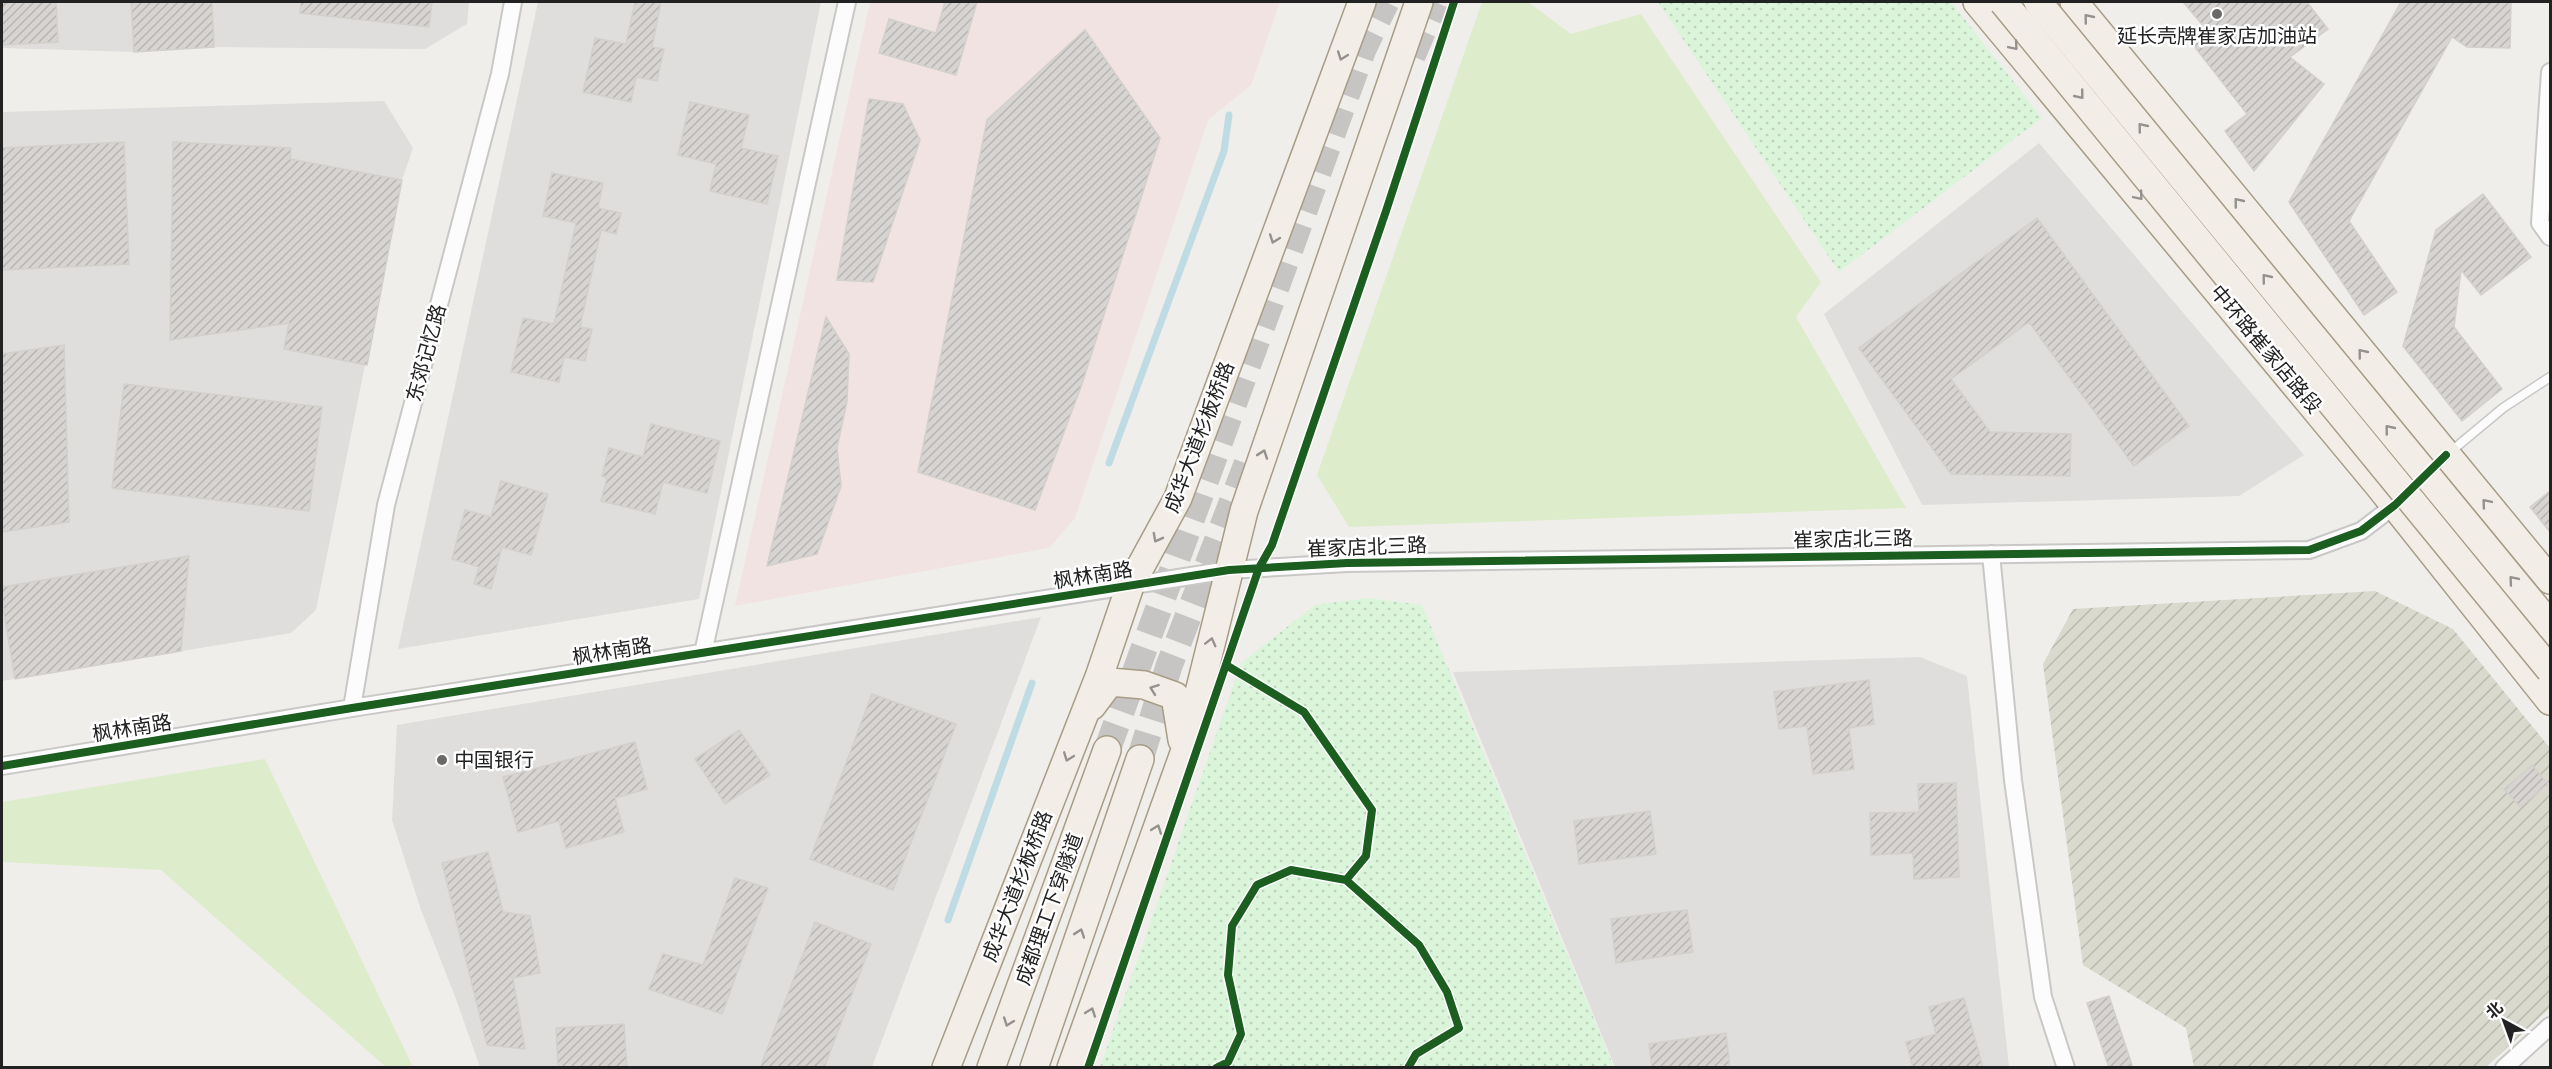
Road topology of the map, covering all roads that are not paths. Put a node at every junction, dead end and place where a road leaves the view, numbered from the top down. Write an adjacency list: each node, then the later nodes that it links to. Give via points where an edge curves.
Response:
1 (513, 2): 22 (street, 东郊记忆路, via 500,74 386,505)
2 (847, 2): 19 (street)
3 (1362, 2): 17 (main road, 成华大道杉板桥路, one-way to 17, via 1178,498)
4 (1419, 2): 15 (main road, one-way to 4, via 1244,511)
5 (1977, 2): 13 (main road, 中环路崔家店路段, one-way to 13)
6 (2003, 2): 20 (main road, one-way to 20, bridge)
7 (2038, 2): 18 (main road, one-way to 7, bridge)
8 (2074, 2): 12 (main road, one-way to 8)
9 (2550, 72): 10 (street, via 2540,223)
10 (2550, 237)
11 (2550, 377): 12 (lane, via 2503,408)
12 (2446, 455): 13 (street, 崔家店北三路); 16 (main road, one-way to 12)
13 (2395, 506): 14 (street, 崔家店北三路, via 2361,531 2309,550); 21 (main road, 中环路崔家店路段)
14 (1991, 554): 15 (street, 崔家店北三路, via 1347,562); 33 (street, via 2013,780 2043,997)
15 (1229, 570): 17 (street, 枫林南路); 25 (main road, one-way to 15)
16 (2550, 580)
17 (1130, 586): 19 (street, 枫林南路); 23 (main road, 成华大道杉板桥路)
18 (2550, 625)
19 (703, 653): 22 (street, 枫林南路)
20 (2550, 670)
21 (2550, 701)
22 (352, 708): 27 (street, 枫林南路)
23 (1082, 720): 25 (main road, one-way to 23, via 1175,696 1144,685 1110,682); 29 (main road, 成华大道杉板桥路, one-way to 29)
24 (1107, 750): 30 (main road, 成都理工下穿隧道, one-way to 30)
25 (1184, 753): 32 (main road, one-way to 25)
26 (1140, 759): 31 (main road, 成都理工下穿隧道, one-way to 26)
27 (2, 766)
28 (2550, 1026): 34 (street)
29 (946, 1068)
30 (991, 1068)
31 (1034, 1068)
32 (1071, 1068)
33 (2066, 1068)
34 (2504, 1068)

